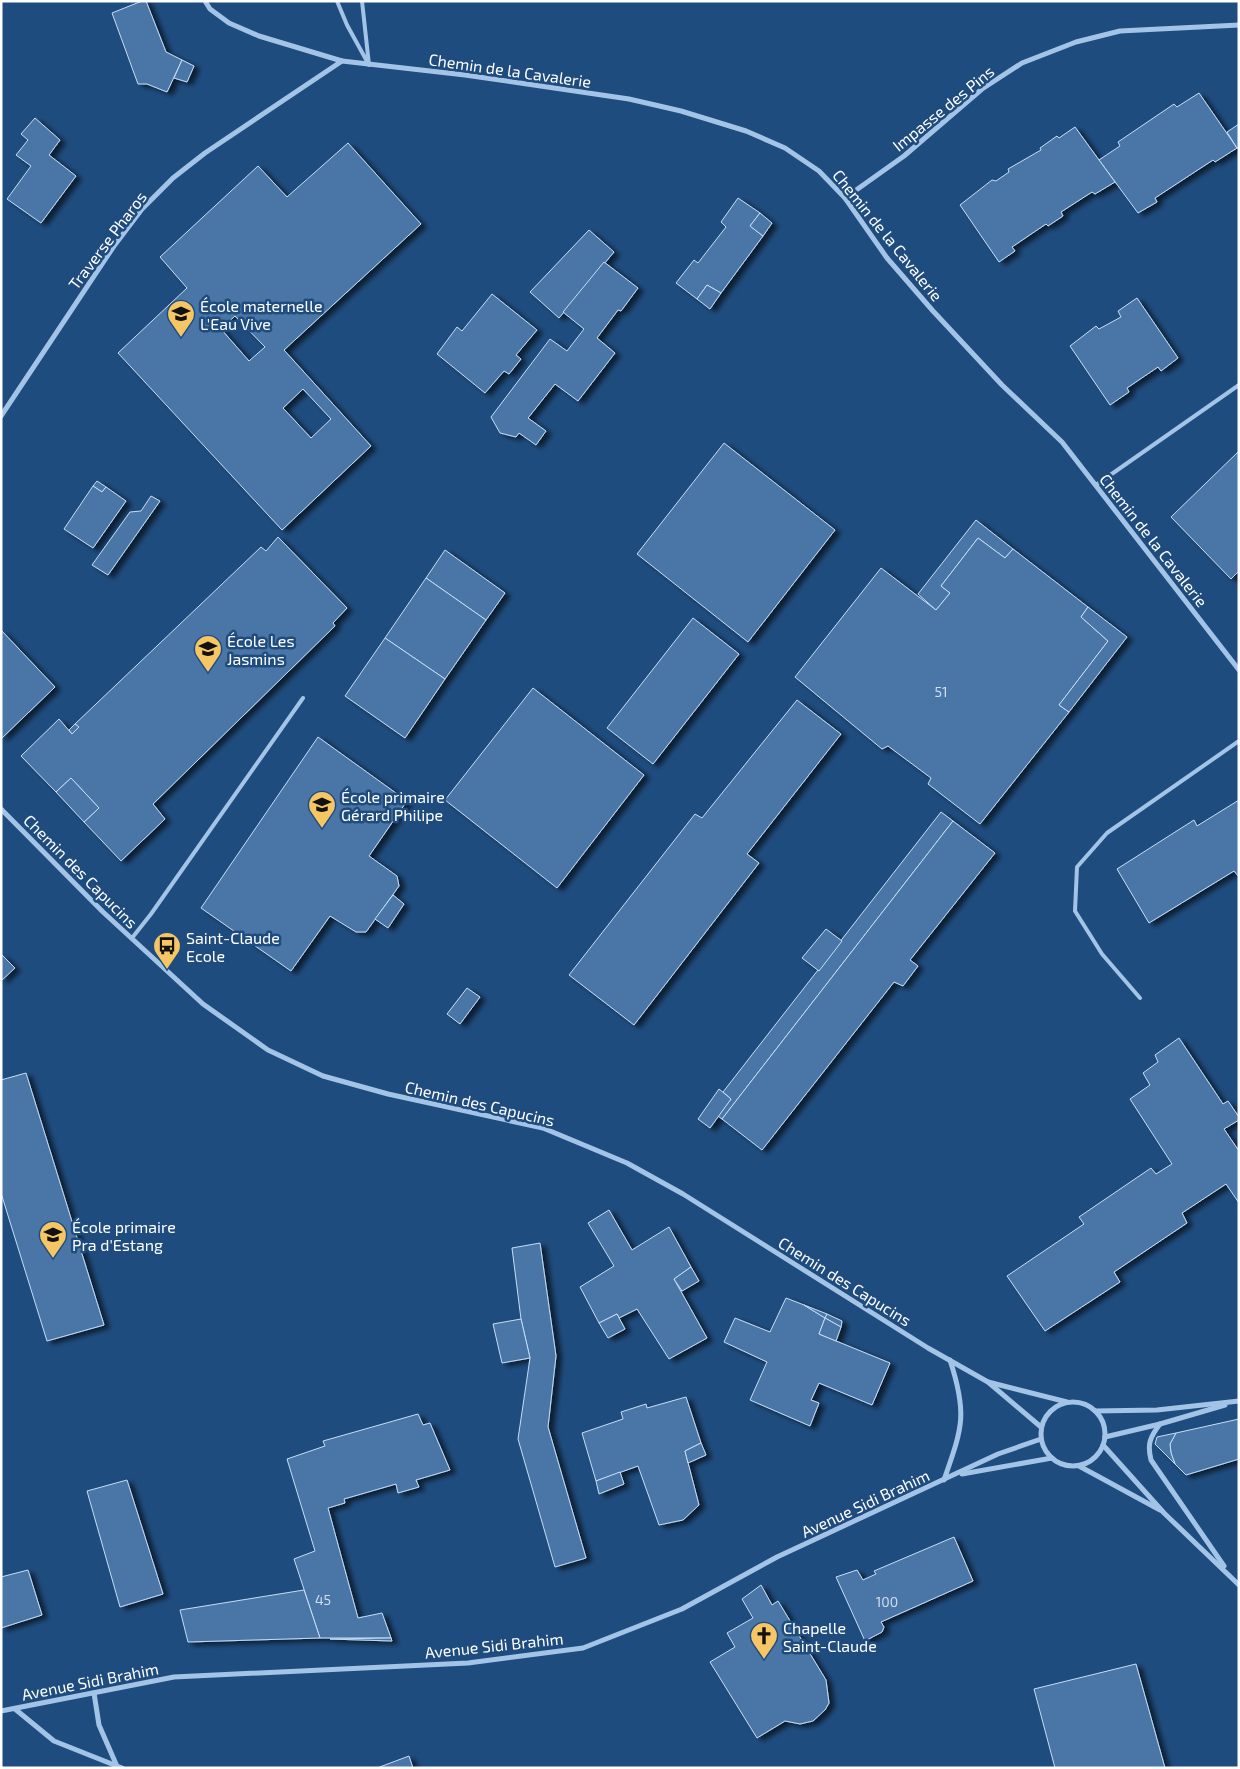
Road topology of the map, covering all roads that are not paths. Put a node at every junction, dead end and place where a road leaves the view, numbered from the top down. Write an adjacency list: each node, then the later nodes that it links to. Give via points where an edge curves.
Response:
1 (205, 1): 5 (street, Chemin de la Cavalerie, via 210,9 229,23 259,36)
2 (337, 1): 6 (lane)
3 (362, 1): 6 (lane)
4 (1239, 25): 7 (street, Impasse des Pins, via 1120,31 1076,42 1022,63 982,89 904,156)
5 (342, 61): 6 (street, Chemin de la Cavalerie); 9 (street, Traverse Pharos, via 205,153 173,178 142,209)
6 (369, 65): 7 (street, Chemin de la Cavalerie, via 629,99 681,111 746,131 785,148 819,170)
7 (845, 198): 10 (street, Chemin de la Cavalerie, via 887,258 933,311 1002,385 1062,442)
8 (1239, 385): 10 (lane)
9 (1, 416)
10 (1096, 485): 11 (street, Chemin de la Cavalerie)
11 (1239, 670)
12 (303, 698): 15 (lane)
13 (1239, 741): 16 (lane, via 1108,833 1077,867 1075,910 1102,954)
14 (1, 809): 15 (street, Chemin des Capucins)
15 (132, 938): 17 (street, Chemin des Capucins, via 203,1004 268,1050 323,1076 379,1092 543,1128 627,1163 683,1194)
16 (1140, 998)
17 (950, 1360): 18 (street, Chemin des Capucins); 30 (street, via 959,1390 962,1425)
18 (988, 1382): 20 (street, Chemin des Capucins); 23 (street, Chemin des Capucins)
19 (1238, 1401): 21 (street, via 1157,1410); 22 (street)
20 (1068, 1402): 21 (street, via 1078,1402); 23 (street, via 1051,1411)
21 (1095, 1411): 24 (street, via 1105,1427)
22 (1160, 1424): 24 (street); 32 (street, via 1150,1437 1151,1460)
23 (1042, 1428): 25 (street)
24 (1105, 1437): 26 (street)
25 (1041, 1439): 27 (street); 29 (street, Avenue Sidi Brahim, via 998,1454)
26 (1103, 1445): 28 (street, via 1094,1458); 31 (street)
27 (1052, 1458): 28 (street, via 1060,1464); 29 (street, Avenue Sidi Brahim)
28 (1079, 1466): 31 (street)
29 (954, 1475): 30 (street, Avenue Sidi Brahim)
30 (944, 1480): 34 (street, Avenue Sidi Brahim, via 777,1558 682,1608 583,1648 468,1663 174,1677)
31 (1164, 1512): 32 (street)
32 (1231, 1577): 33 (street)
33 (1239, 1585)
34 (94, 1693): 35 (street, Avenue Sidi Brahim); 37 (street, via 99,1725)
35 (15, 1709): 36 (street, Avenue Sidi Brahim); 37 (street, via 54,1741)
36 (1, 1711)
37 (116, 1764): 38 (street)
38 (122, 1768)

